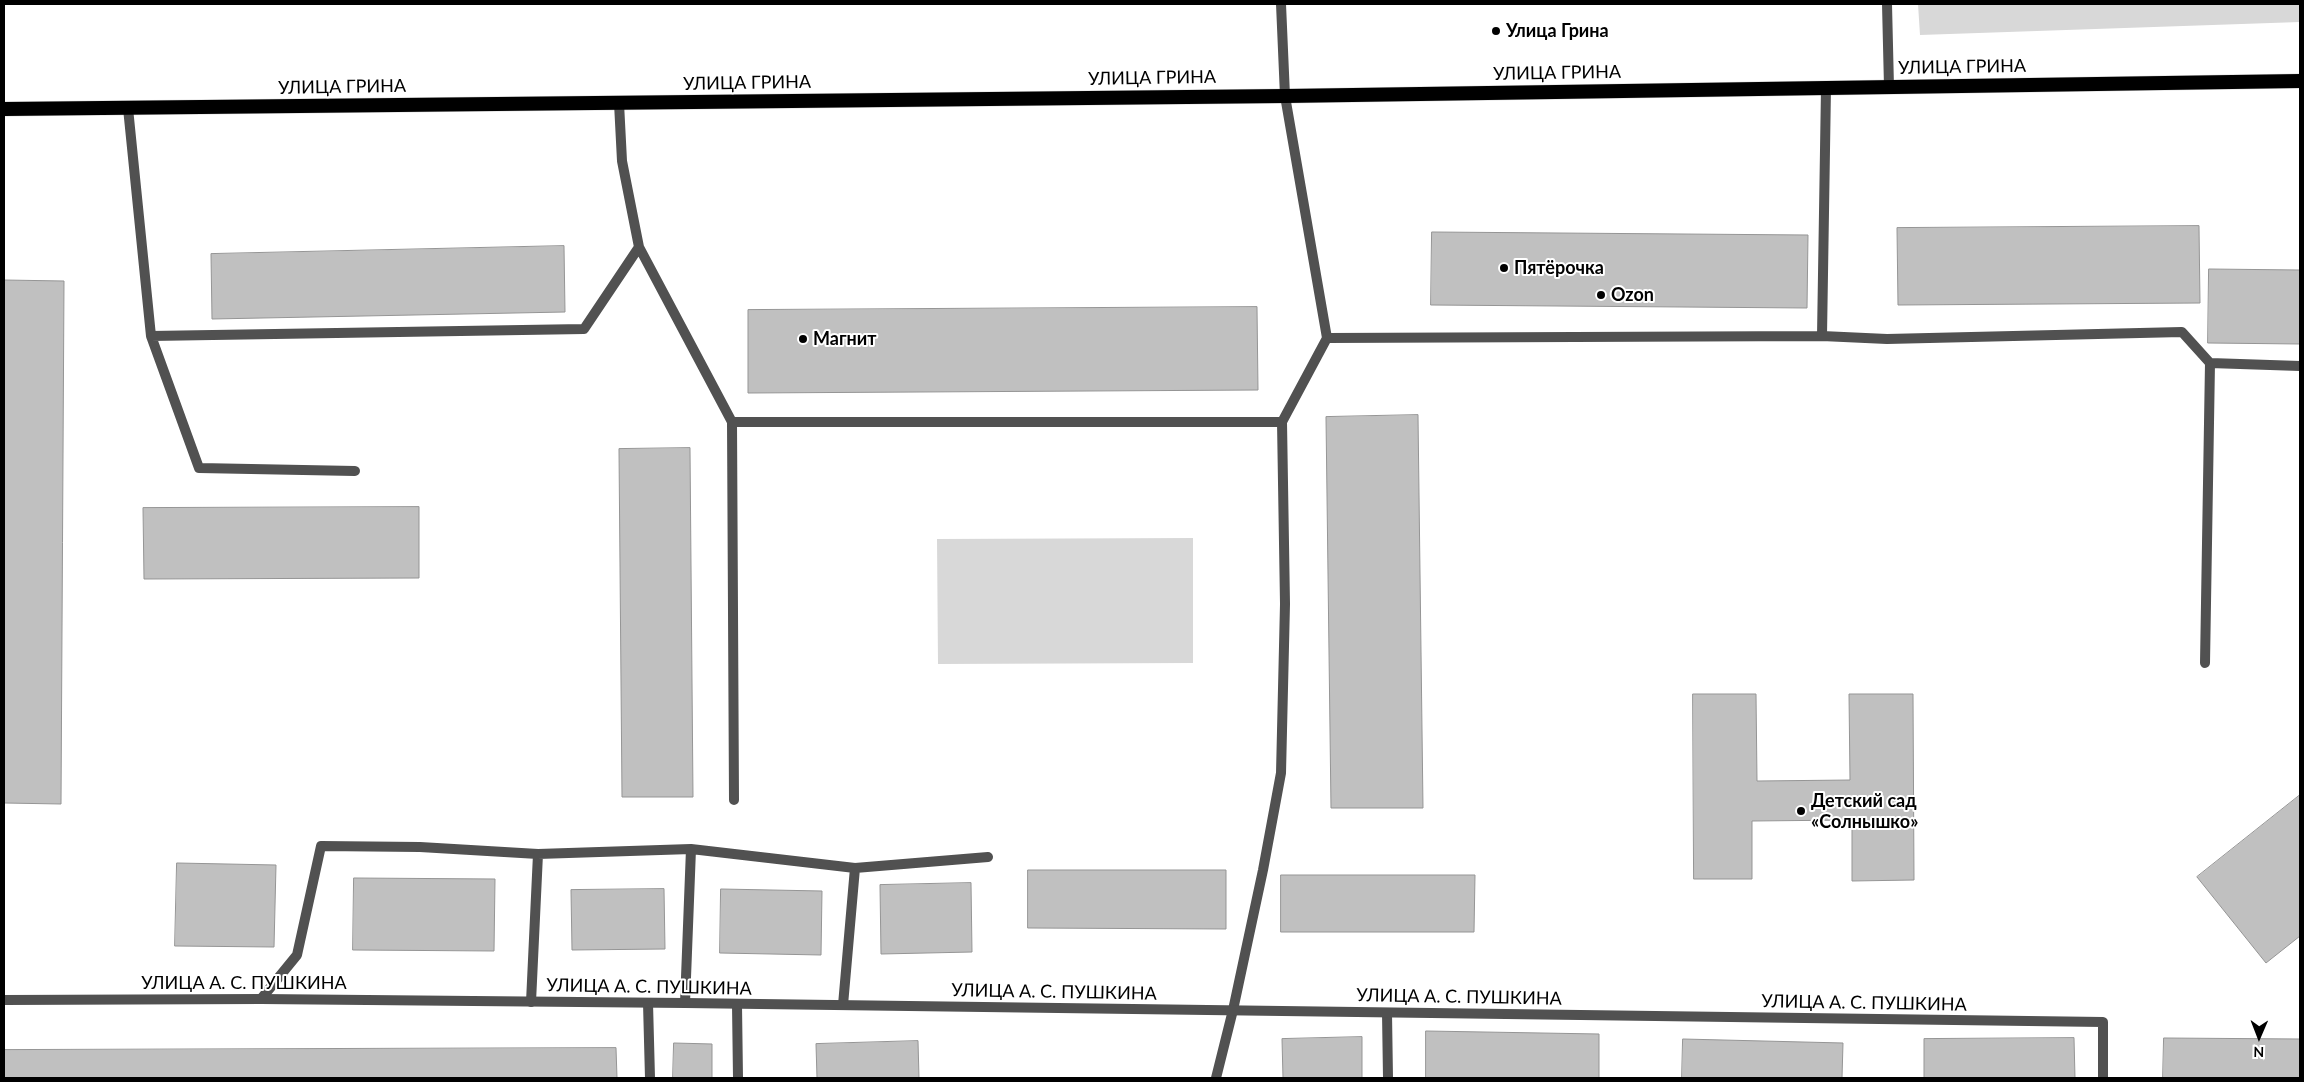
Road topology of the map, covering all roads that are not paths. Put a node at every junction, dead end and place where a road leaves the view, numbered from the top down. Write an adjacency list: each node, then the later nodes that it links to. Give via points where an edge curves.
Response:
1 (1281, 4): 6 (street)
2 (1887, 4): 4 (street)
3 (2300, 81): 4 (highway, УЛИЦА ГРИНА)
4 (1890, 87): 5 (highway, УЛИЦА ГРИНА)
5 (1826, 88): 6 (highway, УЛИЦА ГРИНА); 12 (street)
6 (1285, 96): 7 (highway, УЛИЦА ГРИНА); 13 (street)
7 (619, 103): 8 (highway, УЛИЦА ГРИНА); 10 (street, via 622,161)
8 (128, 108): 9 (highway, УЛИЦА ГРИНА); 11 (street)
9 (4, 109)
10 (639, 247): 11 (street, via 584,329); 16 (street)
11 (150, 336): 18 (street, via 199,468)
12 (1822, 336): 13 (street); 14 (street, via 1887,339 2182,332)
13 (1327, 338): 17 (street)
14 (2210, 362): 15 (street); 19 (street)
15 (2300, 366)
16 (732, 422): 17 (street); 20 (street)
17 (1282, 422): 32 (street, via 1285,604 1281,773)
18 (355, 471)
19 (2205, 663)
20 (734, 800)
21 (691, 849): 22 (street); 24 (street); 29 (street)
22 (538, 854): 25 (street, via 420,847 321,846 297,955); 27 (street)
23 (988, 857): 24 (street)
24 (855, 868): 31 (street)
25 (260, 999): 26 (street, УЛИЦА А. С. ПУШКИНА); 27 (street, УЛИЦА А. С. ПУШКИНА)
26 (4, 1000)
27 (531, 1002): 28 (street, УЛИЦА А. С. ПУШКИНА)
28 (648, 1003): 29 (street, УЛИЦА А. С. ПУШКИНА); 34 (street)
29 (685, 1003): 30 (street, УЛИЦА А. С. ПУШКИНА)
30 (737, 1005): 31 (street, УЛИЦА А. С. ПУШКИНА); 35 (street)
31 (843, 1005): 32 (street, УЛИЦА А. С. ПУШКИНА)
32 (1233, 1010): 33 (street, УЛИЦА А. С. ПУШКИНА); 36 (street)
33 (1387, 1012): 37 (street); 38 (street, УЛИЦА А. С. ПУШКИНА, via 2103,1022)
34 (650, 1078)
35 (738, 1078)
36 (1216, 1078)
37 (1388, 1078)
38 (2103, 1078)

